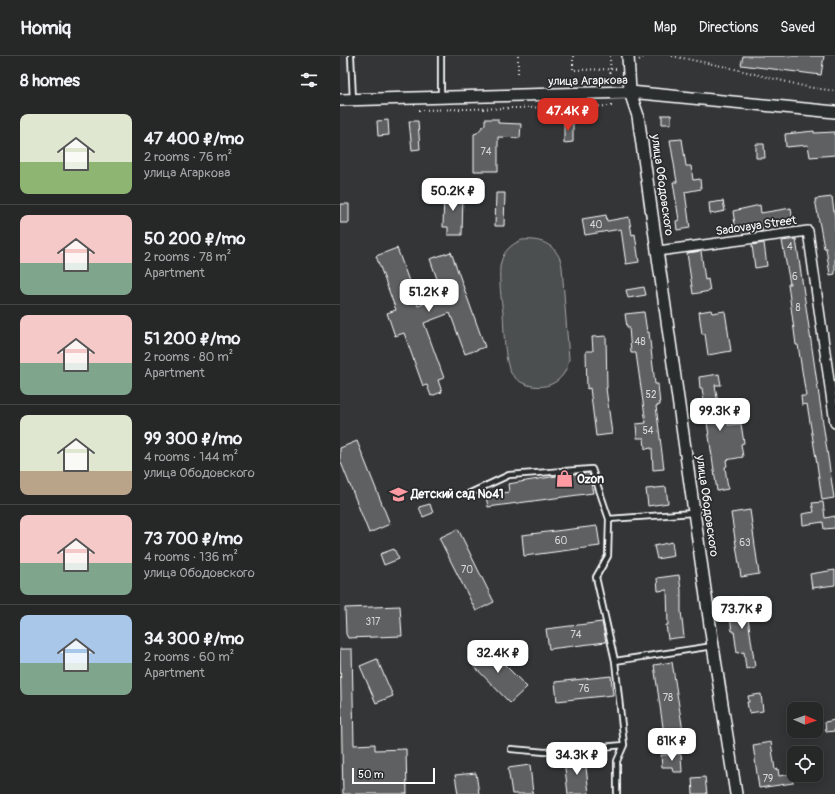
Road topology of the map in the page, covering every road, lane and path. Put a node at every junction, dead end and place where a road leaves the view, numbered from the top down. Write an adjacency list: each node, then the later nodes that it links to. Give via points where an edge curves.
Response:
1 (351, 56): 16 (lane)
2 (441, 56): 14 (lane)
3 (518, 56): 11 (path)
4 (573, 56): 10 (path, via 573,70)
5 (610, 56): 10 (path)
6 (628, 56): 9 (street, улица Ободовского)
7 (645, 56): 9 (path)
8 (672, 56): 12 (path)
9 (628, 68): 10 (path); 13 (street, улица Ободовского)
10 (611, 69)
11 (518, 74)
12 (835, 91)
13 (630, 92): 14 (street, улица Агаркова); 17 (street, улица Агаркова); 18 (street, улица Ободовского, via 638,116)
14 (441, 97): 16 (street, улица Агаркова)
15 (340, 100): 16 (street, улица Агаркова)
16 (353, 100)
17 (835, 112)
18 (658, 251): 19 (street, Sadovaya Street, via 808,231); 21 (street, улица Ободовского)
19 (835, 423)
20 (468, 494): 22 (lane, via 509,475 592,469)
21 (694, 513): 22 (lane); 23 (street, улица Ободовского)
22 (608, 519): 24 (lane, via 608,556 596,577)
23 (713, 646): 24 (lane); 28 (street, улица Ободовского)
24 (615, 661): 25 (lane)
25 (624, 745): 26 (lane, via 545,752); 27 (lane, via 617,761)
26 (511, 749)
27 (617, 794)
28 (736, 794)

